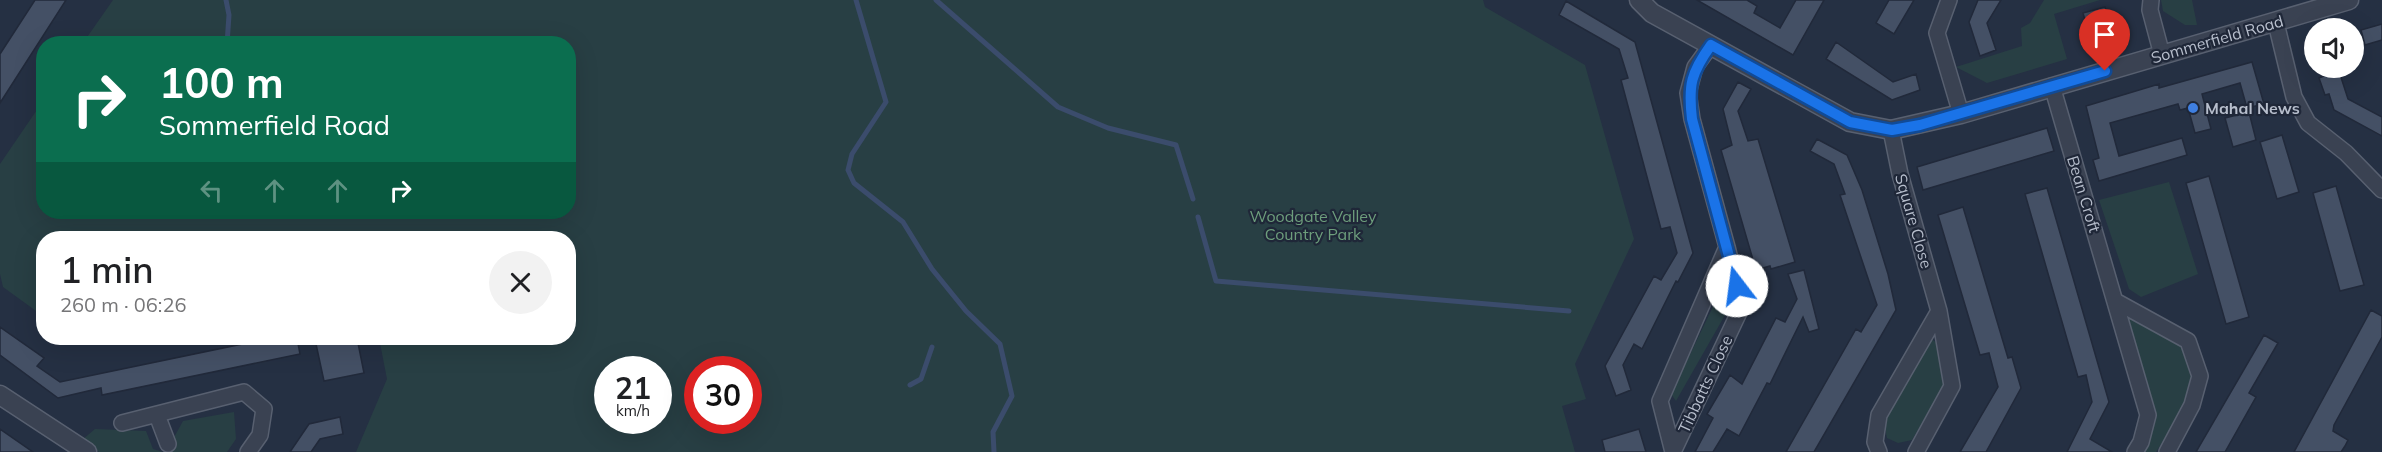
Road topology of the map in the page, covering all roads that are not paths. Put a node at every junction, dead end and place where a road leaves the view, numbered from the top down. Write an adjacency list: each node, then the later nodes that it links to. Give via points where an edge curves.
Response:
1 (1627, 0): 6 (street, Sommerfield Road)
2 (1639, 0): 6 (street, Sommerfield Road)
3 (1949, 0): 11 (street, via 1936,33)
4 (2151, 0): 9 (street)
5 (2349, 0): 7 (street, Sommerfield Road)
6 (1652, 13): 8 (street, Sommerfield Road)
7 (2276, 23): 9 (street, Sommerfield Road); 13 (street, via 2294,98 2308,123 2346,153)
8 (1711, 45): 12 (street, Sommerfield Road, via 1850,122); 14 (street, Tibbatts Close, via 1695,67 1688,93)
9 (2162, 55): 10 (street, Sommerfield Road)
10 (2052, 86): 11 (street, Sommerfield Road); 15 (street, Bean Croft)
11 (1960, 114): 12 (street, Sommerfield Road)
12 (1892, 130): 16 (street, Square Close, via 1900,174)
13 (2382, 190)
14 (1727, 247): 23 (street, Tibbatts Close, via 1660,401); 23 (street, Tibbatts Close, via 1742,306)
15 (2117, 302): 26 (street, Bean Croft, via 2148,415); 27 (street, via 2188,341 2200,376 2192,405)
16 (1939, 311): 24 (street, via 1879,415 1875,442); 25 (street, Square Close, via 1952,386)
17 (0, 395): 21 (street)
18 (157, 415): 19 (street); 20 (street); 22 (street, via 244,392 264,409 260,435)
19 (122, 423)
20 (168, 444)
21 (87, 452)
22 (248, 452)
23 (1673, 452)
24 (1879, 452)
25 (1916, 452)
26 (2135, 452)
27 (2167, 452)

